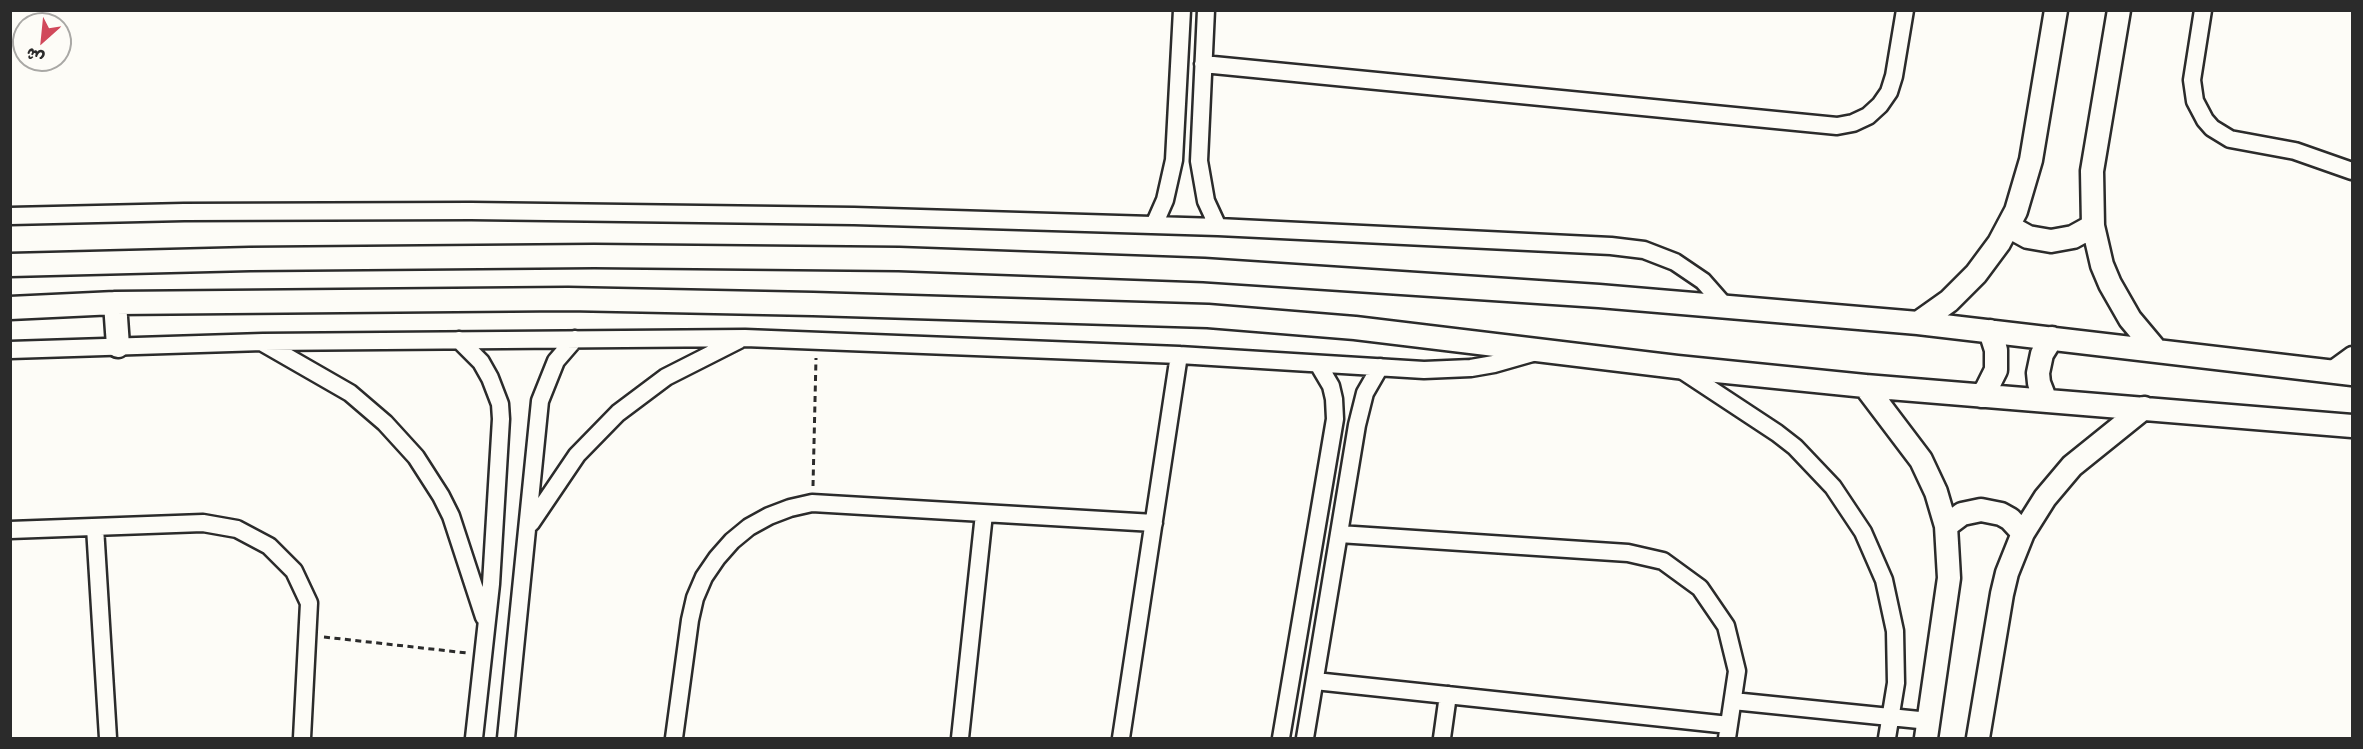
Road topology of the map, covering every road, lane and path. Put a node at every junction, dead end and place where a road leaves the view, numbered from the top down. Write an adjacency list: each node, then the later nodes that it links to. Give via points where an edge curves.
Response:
1 (1182, 10): 8 (street)
2 (1206, 10): 7 (street)
3 (1905, 10): 7 (street, via 1889,92 1868,116 1837,126)
4 (2056, 10): 15 (street, via 2031,160)
5 (2119, 10): 16 (street, via 2092,171)
6 (2203, 10): 10 (street, via 2192,80 2195,101 2205,120 2230,139 2295,151)
7 (1203, 64): 9 (street)
8 (1177, 104): 9 (street); 11 (street)
9 (1201, 105): 12 (street)
10 (2352, 171)
11 (1172, 174): 12 (street); 14 (street)
12 (1200, 174): 17 (street, via 1206,201)
13 (10, 216): 14 (street, via 495,211)
14 (1154, 225): 17 (street)
15 (2008, 226): 16 (street, via 2028,237 2051,241 2073,237); 22 (street, via 1976,274 1949,301)
16 (2093, 226): 31 (street, via 2110,284 2130,319)
17 (1218, 227): 20 (street, via 1628,247 1660,256 1690,271)
18 (10, 265): 20 (street, via 422,256 899,259 1314,276)
19 (115, 303): 21 (street); 30 (street); 33 (street, via 579,299 1135,312 1355,328)
20 (1725, 306): 22 (street)
21 (10, 308)
22 (1918, 323): 23 (street)
23 (1990, 331): 25 (street); 42 (street, via 1996,350 1996,370)
24 (745, 338): 26 (street); 28 (street); 49 (street, via 666,377 618,413 577,455)
25 (2052, 338): 31 (street); 43 (street, via 2038,363 2039,383)
26 (574, 339): 27 (street); 49 (street, via 556,361 540,401)
27 (459, 340): 29 (street); 55 (street, via 481,362 496,391 500,411)
28 (817, 340): 34 (street); 46 (path)
29 (263, 342): 30 (street); 55 (street, via 350,393 416,457 451,516)
30 (118, 346): 32 (street)
31 (2156, 350): 39 (street)
32 (10, 351)
33 (1540, 351): 37 (street, via 1471,368); 38 (street)
34 (1179, 355): 36 (street); 48 (street)
35 (2352, 355): 39 (street)
36 (1318, 364): 37 (street); 71 (street, via 1331,386 1335,419)
37 (1380, 367): 53 (street, via 1360,409)
38 (1677, 367): 41 (street); 61 (street, via 1795,447 1833,487 1863,532 1884,580 1895,631 1896,683)
39 (2330, 370): 40 (street)
40 (2352, 374)
41 (1865, 386): 42 (street); 50 (street, via 1921,460)
42 (1981, 396): 43 (street)
43 (2046, 401): 44 (street)
44 (2144, 408): 45 (street); 54 (street, via 2072,466 2045,498)
45 (2352, 426)
46 (812, 503): 47 (street); 68 (street, via 790,508 749,527 732,541 704,578 690,620)
47 (984, 514): 48 (street); 69 (street)
48 (1154, 523): 70 (street)
49 (529, 526): 67 (street)
50 (1946, 526): 54 (street, via 1962,514 1981,510 2010,519); 62 (street, via 1949,578)
51 (95, 527): 52 (street); 56 (street, via 203,523 237,530 269,546 294,571 309,603); 64 (street)
52 (10, 531)
53 (1339, 534): 58 (street); 60 (street, via 1628,553 1663,561 1700,588 1726,626 1737,671)
54 (2023, 534): 75 (street, via 2002,594)
55 (487, 624): 57 (street)
56 (308, 635): 57 (path); 65 (street)
57 (483, 655): 66 (street)
58 (1315, 681): 59 (street); 72 (street)
59 (1448, 695): 63 (street); 73 (street)
60 (1732, 701): 61 (street); 63 (street)
61 (1891, 717): 62 (street); 74 (street)
62 (1928, 730)
63 (1728, 732)
64 (108, 738)
65 (302, 738)
66 (474, 738)
67 (506, 738)
68 (674, 738)
69 (960, 738)
70 (1121, 738)
71 (1281, 738)
72 (1305, 738)
73 (1442, 738)
74 (1887, 738)
75 (1978, 738)

